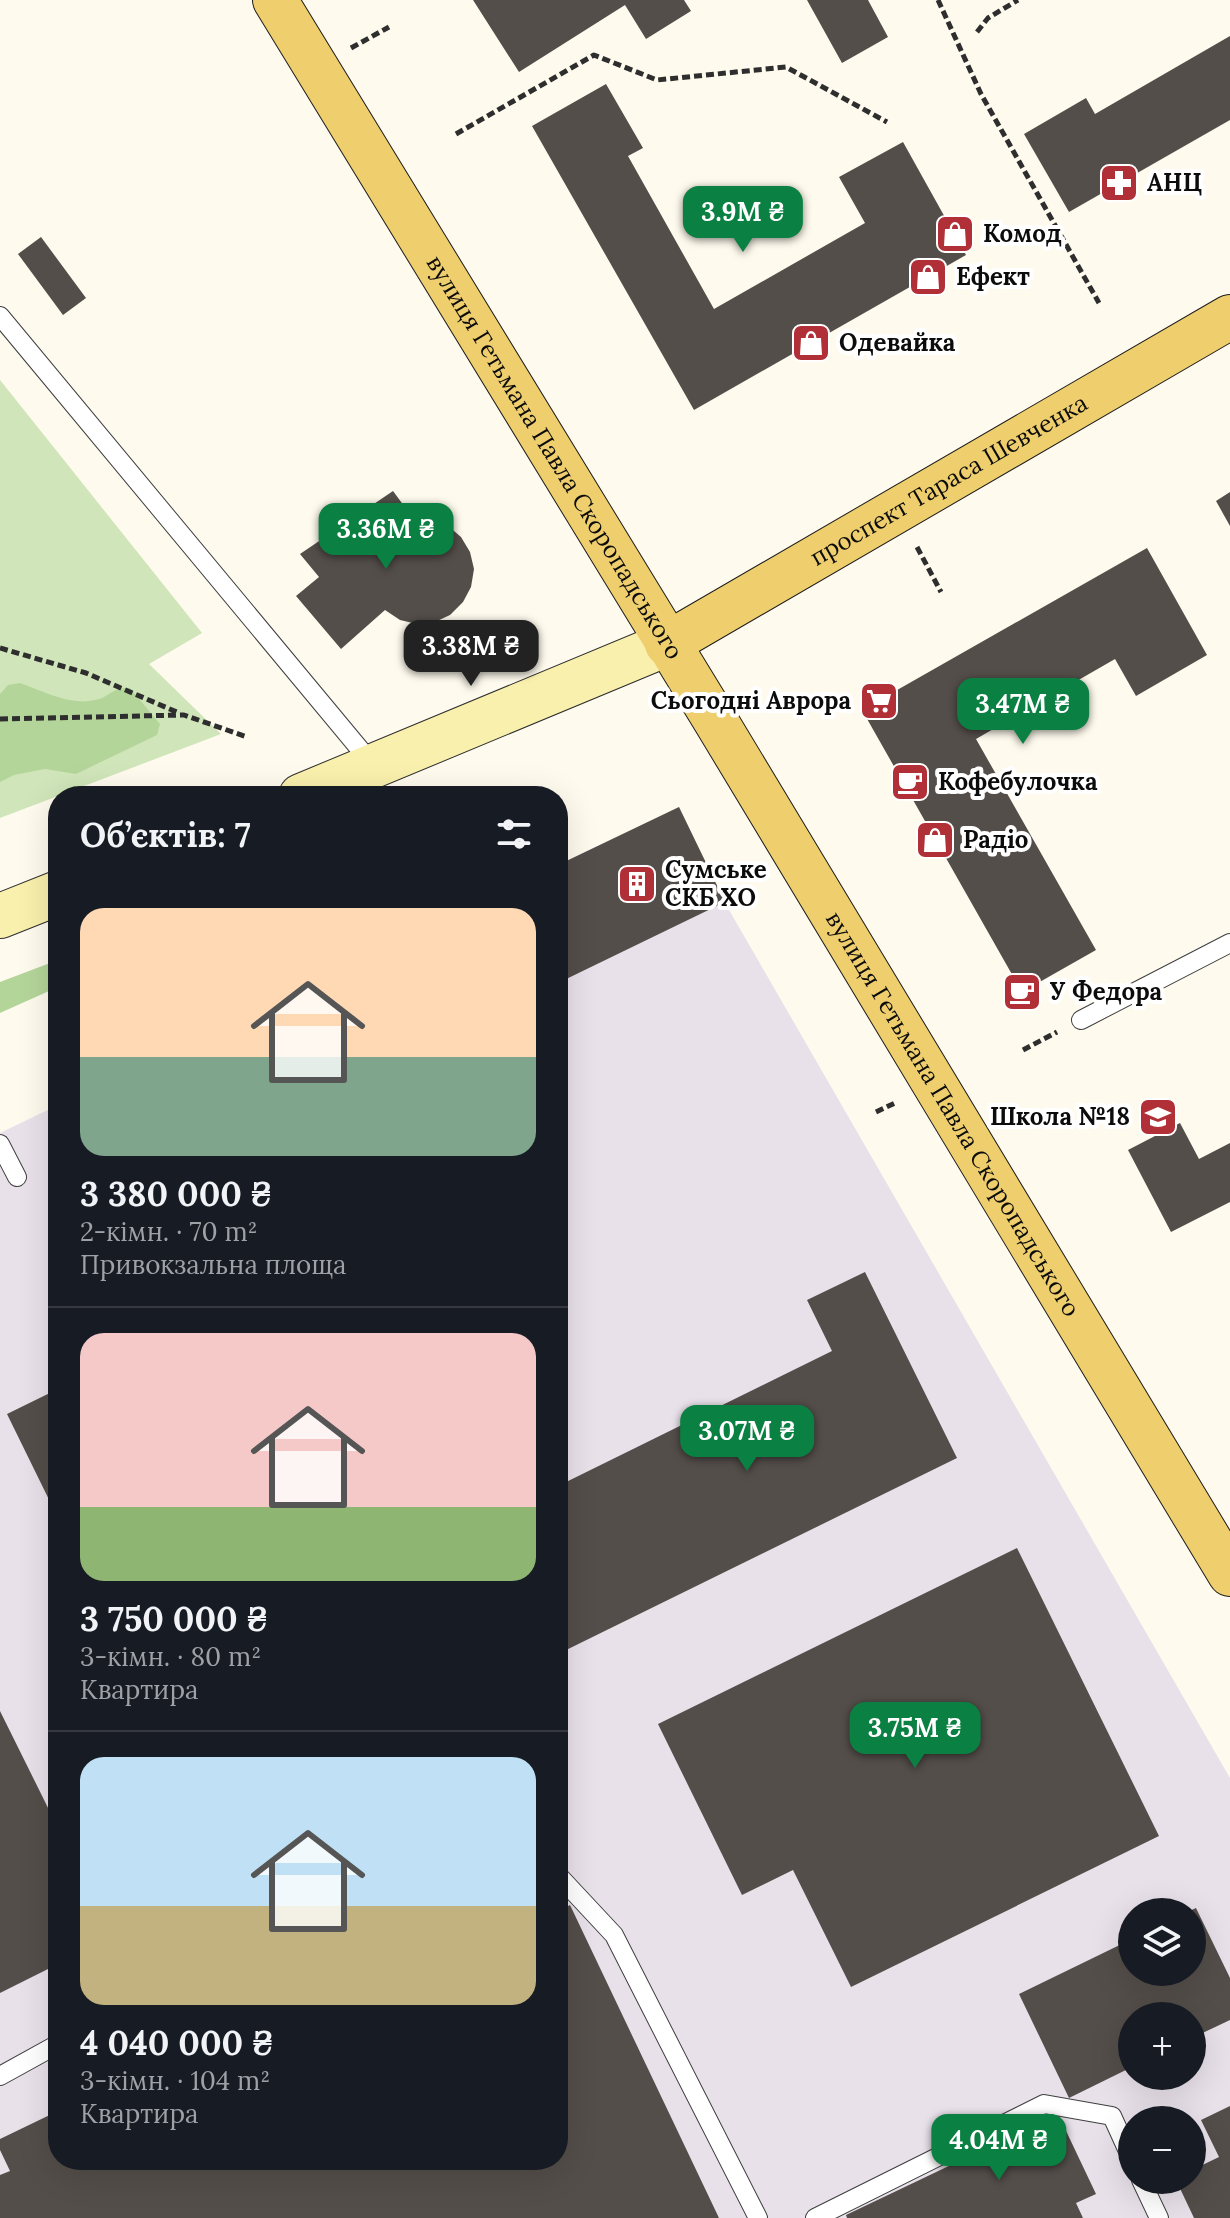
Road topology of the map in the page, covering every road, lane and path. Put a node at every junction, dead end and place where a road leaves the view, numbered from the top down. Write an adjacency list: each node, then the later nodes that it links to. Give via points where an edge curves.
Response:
1 (275, 0): 12 (main road, вулиця Гетьмана Павла Скоропадського)
2 (938, 0): 7 (path, via 981,94)
3 (1018, 0): 4 (path, via 988,18)
4 (977, 32)
5 (887, 122): 6 (path, via 786,67 657,80 594,55)
6 (456, 134)
7 (1099, 303)
8 (0, 316): 17 (lane)
9 (1230, 317): 10 (main road, проспект Тараса Шевченка)
10 (898, 510): 11 (path); 12 (main road, проспект Тараса Шевченка)
11 (941, 592)
12 (667, 644): 17 (main road); 26 (main road, вулиця Гетьмана Павла Скоропадського)
13 (0, 648): 14 (path, via 86,673)
14 (184, 715): 15 (path); 16 (path)
15 (0, 719)
16 (247, 737)
17 (375, 767): 18 (main road)
18 (327, 786)
19 (48, 897): 20 (main road)
20 (0, 916)
21 (1230, 943): 22 (lane)
22 (1081, 1020): 23 (path)
23 (1023, 1050)
24 (0, 1144): 25 (lane)
25 (17, 1177)
26 (1230, 1574)
27 (568, 1886): 32 (lane, via 614,1935)
28 (48, 2050): 29 (lane)
29 (0, 2076)
30 (1118, 2129): 33 (lane, via 1112,2116 1044,2104)
31 (1148, 2194): 34 (lane)
32 (758, 2218)
33 (815, 2218)
34 (1159, 2218)

